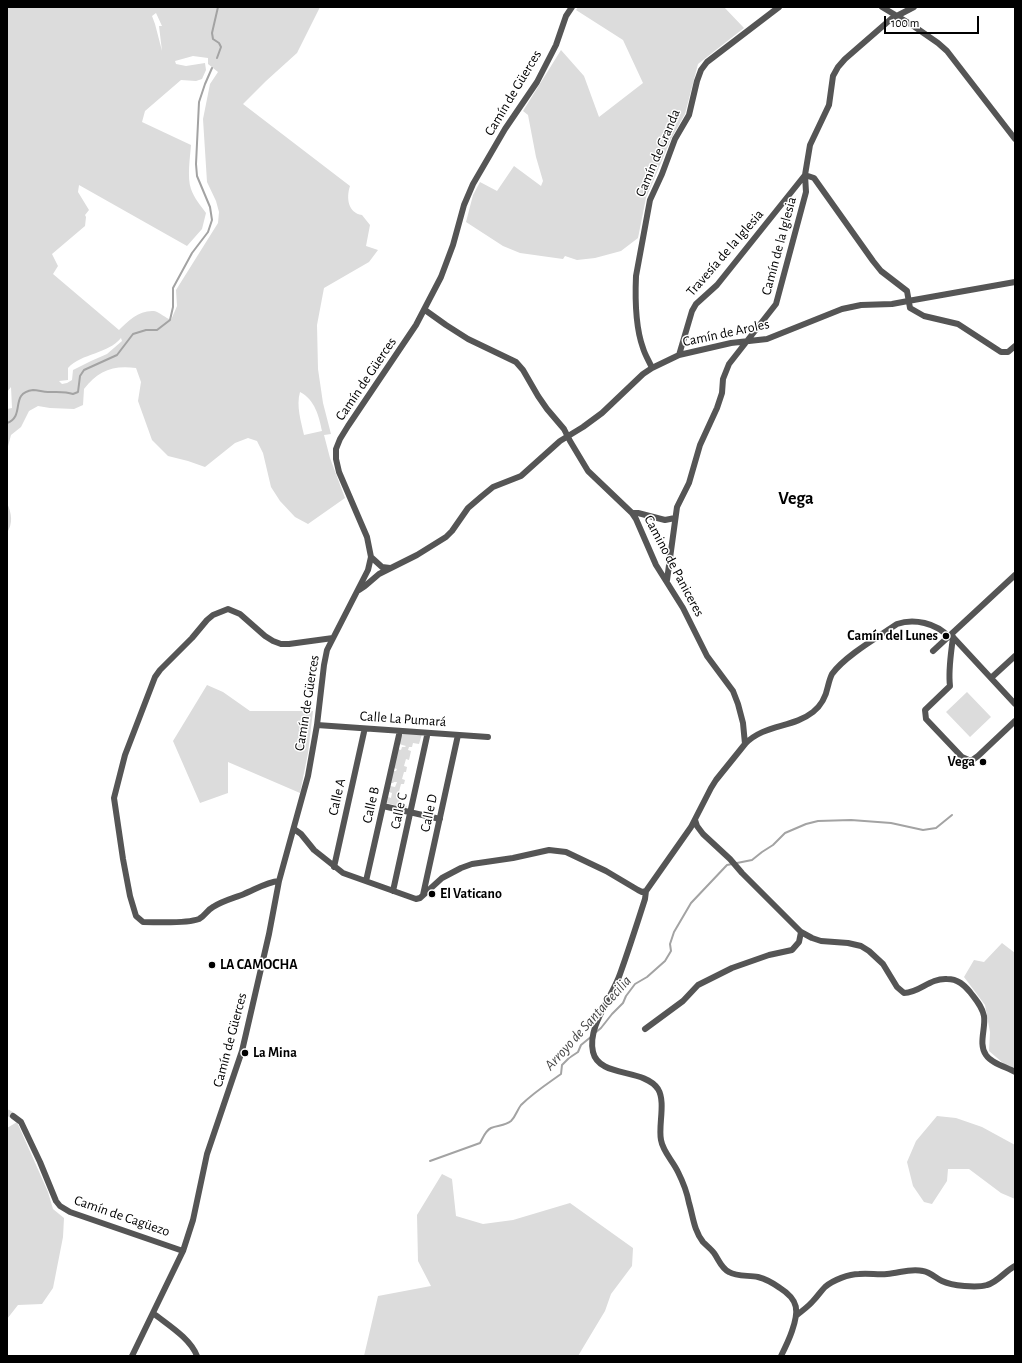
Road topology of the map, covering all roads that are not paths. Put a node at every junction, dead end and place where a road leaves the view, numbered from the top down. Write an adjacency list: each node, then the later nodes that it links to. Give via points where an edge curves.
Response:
1 (572, 7): 10 (street, Camín de Güerces, via 537,82 505,129 473,184 441,277)
2 (779, 7): 14 (street, Camín de Granda, via 707,62 701,70 689,115 675,139 650,200 636,276 636,289 637,323 642,347)
3 (882, 7): 5 (street)
4 (914, 7): 5 (street, Camín de la Iglesia)
5 (896, 16): 6 (street, via 947,51); 7 (street, Camín de la Iglesia, via 838,67 833,76 829,105 810,144)
6 (1015, 139)
7 (806, 175): 9 (street, via 814,178 873,261 907,291); 11 (street, Camín de la Iglesia, via 806,192 776,304); 13 (street, Travesía de la Iglesia, via 717,285 696,304)
8 (1015, 282): 9 (street, Camín de Aroles)
9 (908, 301): 11 (street, Camín de Aroles, via 842,308 767,339); 12 (street, via 914,311 958,324 1001,352 1008,352)
10 (425, 310): 15 (street, Camino de Paniceres, via 468,339 516,362 538,396 564,428); 18 (street, Camín de Güerces, via 348,426 336,449 339,472 367,537)
11 (748, 341): 13 (street, Camín de Aroles); 17 (street, Camín de la Iglesia, via 729,364 717,408 700,445)
12 (1015, 346)
13 (679, 355): 14 (street, Camín de Aroles)
14 (652, 368): 15 (street, Camín de Aroles, via 602,413)
15 (567, 436): 16 (street, Camino de Paniceres, via 588,471); 19 (street, Camín de Aroles, via 520,476 493,487 482,496 468,508 446,537)
16 (632, 513): 17 (street, via 665,520); 21 (street, Camino de Paniceres, via 656,565)
17 (675, 518): 21 (street, Camín de la Iglesia)
18 (371, 557): 19 (street, via 382,567); 22 (street, Camín de Güerces)
19 (390, 568): 22 (street, Camín de Aroles)
20 (1015, 576): 23 (street)
21 (667, 580): 36 (street, Camino de Paniceres, via 707,656 733,691 743,723)
22 (359, 590): 24 (street, Camín de Güerces)
23 (951, 636): 25 (street); 27 (street); 29 (street, via 950,686 925,710 926,719 962,757 971,761); 36 (street, via 935,626 924,623 905,621 897,624 852,655 834,671 830,676 824,698 808,716 758,734)
24 (333, 638): 30 (street, Camín de Güerces, via 324,665); 43 (street, via 281,644 264,636 235,611 228,609 213,615 155,677 125,755 114,798 130,896 136,916 143,922 191,921 200,918 210,908 223,901)
25 (933, 651)
26 (1015, 656): 27 (street)
27 (991, 678): 28 (street)
28 (1015, 704)
29 (1015, 720)
30 (317, 725): 33 (street, Calle La Pumará); 41 (street, Camín de Güerces, via 308,776)
31 (364, 732): 42 (street, Calle A)
32 (399, 735): 37 (street, Calle B)
33 (458, 735): 35 (street, Calle La Pumará); 39 (street, Calle D)
34 (427, 736): 38 (street, Calle C)
35 (488, 737)
36 (745, 744): 40 (street, via 710,788)
37 (383, 806): 38 (street); 44 (street, Calle B)
38 (410, 812): 39 (street); 45 (street, Calle C)
39 (440, 819): 47 (street, Calle D)
40 (695, 820): 46 (street); 48 (street, via 702,834)
41 (294, 829): 42 (street); 43 (street, Camín de Güerces)
42 (334, 867): 44 (street)
43 (279, 881): 52 (street, Camín de Güerces, via 242,1051 207,1154 193,1220)
44 (366, 881): 45 (street)
45 (393, 891): 47 (street, via 416,898)
46 (646, 891): 47 (street, via 642,892 566,852 549,850 461,868 442,878); 55 (street, via 620,976 593,1030 593,1053 602,1065 614,1071 646,1079 654,1084 661,1094 661,1142 678,1170 695,1226 703,1242 720,1264 730,1272 765,1279 788,1293 796,1305)
47 (423, 895)
48 (802, 932): 49 (street, via 799,942 792,950 732,968 698,985 683,1001); 50 (street, via 821,941 861,946 883,964 904,993 941,979 950,979 965,985 982,1009 985,1054 991,1060)
49 (645, 1029)
50 (1015, 1072)
51 (13, 1116): 52 (street, Camín de Cagüezo, via 21,1122 60,1206 70,1212)
52 (183, 1251): 54 (street, Camín de Güerces)
53 (1015, 1266): 55 (street, via 994,1282 980,1286 950,1284 923,1271 851,1275 827,1286)
54 (153, 1313): 56 (street, Camín de Güerces); 57 (street, via 187,1341)
55 (797, 1315): 58 (street)
56 (132, 1356)
57 (197, 1356)
58 (781, 1356)

